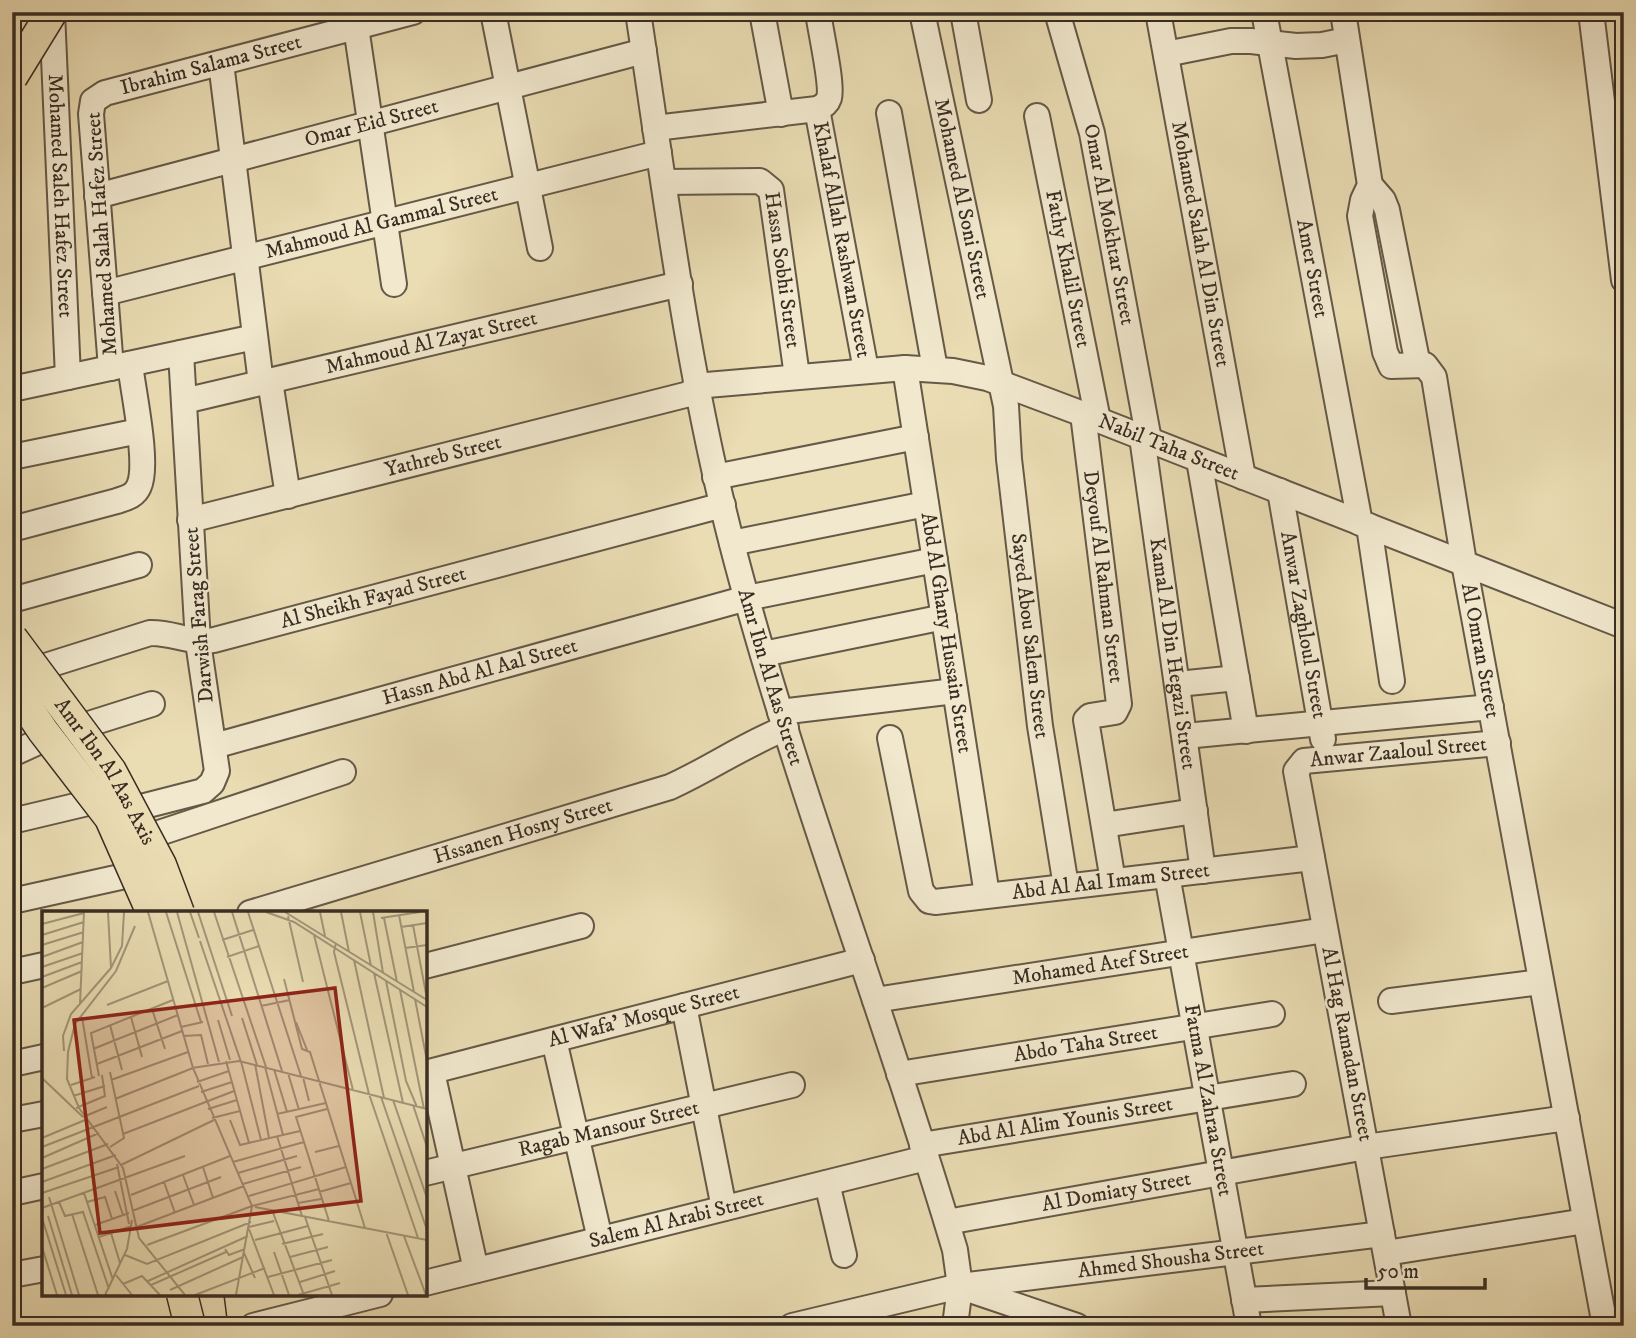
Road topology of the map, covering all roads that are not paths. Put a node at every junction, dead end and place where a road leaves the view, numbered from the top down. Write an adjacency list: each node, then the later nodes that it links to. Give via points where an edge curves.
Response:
1 (16, 12): 16 (main road)
2 (31, 12): 20 (street)
3 (52, 12): 24 (main road, bridge); 53 (street, Mohamed Saleh Hafez Street)
4 (413, 12): 17 (street, Ibrahim Salama Street)
5 (493, 12): 25 (street)
6 (638, 12): 21 (street, Amr Ibn Al Aas Street)
7 (762, 12): 30 (street)
8 (818, 12): 28 (street, via 830,94)
9 (922, 12): 55 (street, Mohamed Al Soni Street)
10 (963, 12): 26 (street)
11 (1057, 12): 62 (street, Omar Al Mokhtar Street, via 1092,133)
12 (1158, 12): 22 (street, Mohamed Salah Al Din Street)
13 (1264, 12): 19 (street, Amer Street)
14 (1343, 12): 18 (street, Al Omran Street)
15 (1591, 12): 42 (street)
16 (12, 18)
17 (356, 27): 23 (street, Ibrahim Salama Street); 32 (street)
18 (1348, 40): 19 (street, via 1296,46); 76 (street, Al Omran Street, via 1370,185 1360,216 1387,360 1397,367 1425,365 1434,377)
19 (1270, 43): 22 (street, via 1231,41); 72 (street, Amer Street)
20 (12, 44)
21 (643, 51): 25 (street, Omar Eid Street); 33 (street, Amr Ibn Al Aas Street)
22 (1166, 54): 66 (street, Mohamed Salah Al Din Street)
23 (221, 63): 27 (street, Ibrahim Salama Street, via 105,93); 35 (street)
24 (12, 77)
25 (508, 87): 32 (street, Omar Eid Street); 37 (street)
26 (979, 100)
27 (93, 101): 38 (street, Mohamed Salah Hafez Street)
28 (817, 109): 30 (street); 51 (street, Khalaf Allah Rashwan Street)
29 (889, 113): 50 (street)
30 (780, 114): 33 (street)
31 (1037, 116): 59 (street, Fathy Khalil Street)
32 (370, 123): 35 (street, Omar Eid Street); 39 (street)
33 (655, 128): 34 (street, Amr Ibn Al Aas Street)
34 (659, 153): 36 (street, Amr Ibn Al Aas Street); 37 (street, Mahmoud Al Gammal Street)
35 (233, 160): 38 (street, Omar Eid Street); 41 (street)
36 (664, 182): 44 (street, Amr Ibn Al Aas Street); 52 (street, Hassn Sobhi Street, via 760,181 771,190)
37 (527, 186): 39 (street, Mahmoud Al Gammal Street); 40 (street)
38 (97, 196): 45 (street, Mohamed Salah Hafez Street)
39 (385, 222): 41 (street, Mahmoud Al Gammal Street); 43 (street)
40 (540, 248)
41 (245, 258): 45 (street, Mahmoud Al Gammal Street); 46 (street)
42 (1624, 279)
43 (394, 284)
44 (680, 284): 54 (street, Mahmoud Al Zayat Street); 57 (street, Amr Ibn Al Aas Street)
45 (105, 293): 48 (street, Mohamed Salah Hafez Street)
46 (255, 338): 47 (street); 54 (street)
47 (181, 353): 48 (street); 58 (street, Darwish Farag Street)
48 (121, 366): 53 (street); 60 (street, Mohamed Salah Hafez Street)
49 (905, 368): 50 (street, Nabil Taha Street); 51 (street, Nabil Taha Street); 61 (street, Abd Al Ghany Hussain Street)
50 (935, 369): 55 (street, Nabil Taha Street)
51 (866, 370): 52 (street, Nabil Taha Street)
52 (797, 376): 57 (street, Nabil Taha Street)
53 (68, 377): 56 (street)
54 (265, 382): 58 (street, Mahmoud Al Zayat Street); 68 (street)
55 (1001, 384): 59 (street, Nabil Taha Street); 114 (street, Sayed Abou Salem Street, via 1040,726)
56 (12, 389)
57 (696, 389): 65 (street, Amr Ibn Al Aas Street); 68 (street, Yathreb Street)
58 (184, 401): 71 (street, Darwish Farag Street)
59 (1091, 417): 62 (street, Nabil Taha Street); 107 (street, Deyouf Al Rahman Street, via 1119,704 1115,712 1088,718 1087,723)
60 (139, 431): 63 (street); 73 (street, Mohamed Salah Hafez Street, via 142,473 132,496)
61 (916, 437): 65 (street); 69 (street, Abd Al Ghany Hussain Street)
62 (1146, 438): 64 (street, Nabil Taha Street); 88 (street, Kamal Al Din Hegazi Street)
63 (12, 457)
64 (1199, 460): 66 (street, Nabil Taha Street); 86 (street)
65 (715, 477): 70 (street, Amr Ibn Al Aas Street)
66 (1243, 477): 67 (street, Nabil Taha Street)
67 (1280, 491): 72 (street, Nabil Taha Street); 93 (street, Anwar Zaghloul Street)
68 (288, 496): 71 (street, Yathreb Street)
69 (926, 504): 74 (street); 75 (street, Abd Al Ghany Hussain Street)
70 (723, 505): 74 (street, Amr Ibn Al Aas Street); 83 (street, Al Sheikh Fayad Street)
71 (190, 520): 83 (street, Darwish Farag Street)
72 (1364, 524): 76 (street, Nabil Taha Street); 87 (street, Amer Street)
73 (12, 529)
74 (732, 543): 78 (street, Amr Ibn Al Aas Street)
75 (935, 560): 78 (street, Hassn Abd Al Aal Street); 80 (street, Abd Al Ghany Hussain Street)
76 (1464, 563): 81 (street, Nabil Taha Street); 91 (street, Al Omran Street)
77 (139, 565): 79 (street)
78 (747, 598): 84 (street, Amr Ibn Al Aas Street); 99 (street, Hassn Abd Al Aal Street)
79 (12, 600)
80 (944, 617): 84 (street); 89 (street, Abd Al Ghany Hussain Street)
81 (1624, 626)
82 (12, 638): 118 (main road, Amr Ibn Al Aas Axis, bridge, via 111,771 161,865)
83 (198, 642): 85 (street, Al Sheikh Fayad Street, via 150,633); 99 (street, Darwish Farag Street)
84 (763, 654): 92 (street, Amr Ibn Al Aas Street)
85 (16, 671): 94 (street); 117 (main road, Amr Ibn Al Aas Axis, bridge, via 43,731 110,818)
86 (1237, 678): 88 (street); 95 (street)
87 (1392, 681)
88 (1178, 684): 96 (street, Kamal Al Din Hegazi Street)
89 (955, 691): 92 (street, Hssanen Hosny Street); 115 (street, Abd Al Ghany Hussain Street)
90 (152, 704): 94 (street)
91 (1491, 707): 93 (street); 98 (street, Al Omran Street)
92 (783, 720): 120 (street, Hssanen Hosny Street, via 753,742 670,787); 124 (street, Amr Ibn Al Aas Street)
93 (1320, 724): 95 (street); 101 (street, Anwar Zaghloul Street)
94 (70, 726): 100 (street); 104 (street)
95 (1246, 731): 96 (street)
96 (1185, 737): 105 (street, Kamal Al Din Hegazi Street)
97 (890, 738): 115 (street, Abd Al Aal Imam Street, via 924,897 929,901)
98 (1497, 743): 101 (street, Anwar Zaaloul Street); 128 (street, Al Omran Street)
99 (214, 746): 104 (street, Darwish Farag Street, via 217,771 208,788)
100 (12, 754)
101 (1326, 759): 102 (street, Anwar Zaaloul Street)
102 (1300, 763): 109 (street, Al Hag Ramadan Street, via 1296,771)
103 (343, 772): 108 (street)
104 (121, 804): 106 (street, Darwish Farag Street); 108 (street)
105 (1195, 811): 107 (street); 111 (street, Kamal Al Din Hegazi Street)
106 (12, 821)
107 (1104, 825): 113 (street)
108 (141, 839): 110 (street)
109 (1312, 858): 111 (street, Abd Al Aal Imam Street); 122 (street, Al Hag Ramadan Street)
110 (156, 869): 116 (street); 119 (street)
111 (1203, 871): 112 (street, Abd Al Aal Imam Street)
112 (1167, 875): 113 (street, Abd Al Aal Imam Street); 123 (street, Fatma Al Zahraa Street)
113 (1113, 881): 114 (street, Abd Al Aal Imam Street)
114 (1066, 887): 115 (street, Abd Al Aal Imam Street)
115 (987, 895)
116 (12, 901)
117 (151, 911)
118 (175, 911)
119 (175, 911)
120 (257, 911)
121 (581, 926): 126 (street)
122 (1325, 930): 123 (street, Mohamed Atef Street); 147 (street, Al Hag Ramadan Street)
123 (1181, 953): 129 (street, Mohamed Atef Street); 133 (street, Fatma Al Zahraa Street)
124 (862, 960): 129 (street, Amr Ibn Al Aas Street); 131 (street, Al Wafa' Mosque Street)
125 (42, 965): 127 (street)
126 (427, 965)
127 (12, 972)
128 (1541, 982): 130 (street); 144 (street, Al Omran Street)
129 (875, 1000): 138 (street, Amr Ibn Al Aas Street)
130 (1391, 1001)
131 (684, 1006): 134 (street, Al Wafa' Mosque Street); 142 (street)
132 (1272, 1014): 133 (street, Abdo Taha Street)
133 (1194, 1026): 138 (street, Abdo Taha Street); 141 (street, Fatma Al Zahraa Street)
134 (554, 1040): 137 (street, Al Wafa' Mosque Street); 146 (street)
135 (42, 1057): 136 (street)
136 (12, 1063)
137 (428, 1073): 149 (street)
138 (899, 1074): 148 (street, Amr Ibn Al Aas Street)
139 (1293, 1084): 141 (street, Abd Al Alim Younis Street)
140 (792, 1085): 142 (street, Ragab Mansour Street)
141 (1207, 1098): 148 (street, Abd Al Alim Younis Street); 151 (street, Fatma Al Zahraa Street)
142 (704, 1106): 146 (street, Ragab Mansour Street); 155 (street)
143 (42, 1114): 145 (street)
144 (1567, 1118): 147 (street, Al Domiaty Street); 156 (street, Al Omran Street)
145 (12, 1120)
146 (576, 1137): 149 (street, Ragab Mansour Street); 158 (street)
147 (1366, 1147): 151 (street, Al Domiaty Street); 159 (street, Al Hag Ramadan Street)
148 (924, 1152): 152 (street, Salem Al Arabi Street); 157 (street, Amr Ibn Al Aas Street)
149 (453, 1167): 150 (street, Ragab Mansour Street); 163 (street)
150 (427, 1173)
151 (1221, 1173): 157 (street, Al Domiaty Street); 160 (street, Fatma Al Zahraa Street)
152 (827, 1183): 155 (street, Salem Al Arabi Street); 161 (street)
153 (42, 1186): 154 (street)
154 (12, 1193)
155 (724, 1208): 158 (street, Salem Al Arabi Street)
156 (1585, 1221): 159 (street, Ahmed Shousha Street); 178 (street, Al Omran Street)
157 (947, 1222): 166 (street, Amr Ibn Al Aas Street)
158 (600, 1239): 163 (street, Salem Al Arabi Street)
159 (1384, 1244): 160 (street, Ahmed Shousha Street); 167 (street, Al Hag Ramadan Street)
160 (1235, 1253): 166 (street, Ahmed Shousha Street); 170 (street, Fatma Al Zahraa Street)
161 (844, 1255)
162 (42, 1269): 164 (street)
163 (476, 1270): 165 (street, Salem Al Arabi Street)
164 (12, 1275)
165 (427, 1282)
166 (960, 1286): 173 (street, Ahmed Shousha Street); 174 (street, Amr Ibn Al Aas Street); 175 (street)
167 (1393, 1293): 170 (street); 177 (street, Al Hag Ramadan Street)
168 (183, 1296): 171 (main road, bridge)
169 (372, 1296): 172 (street)
170 (1244, 1300): 176 (street, Fatma Al Zahraa Street)
171 (198, 1316)
172 (253, 1326)
173 (792, 1326)
174 (955, 1326)
175 (1076, 1326)
176 (1249, 1326)
177 (1399, 1326)
178 (1605, 1326)

